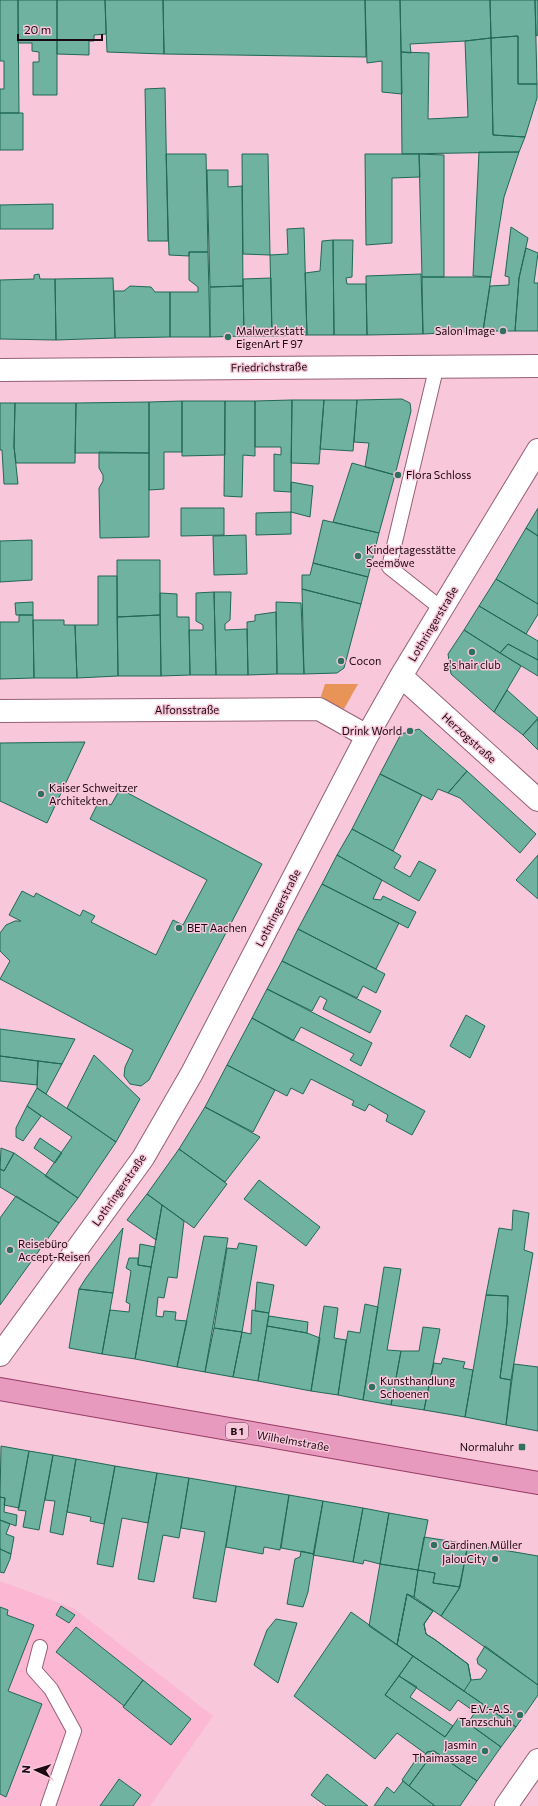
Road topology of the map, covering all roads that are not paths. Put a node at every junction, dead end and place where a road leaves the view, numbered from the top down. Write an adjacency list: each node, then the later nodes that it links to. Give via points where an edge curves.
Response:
1 (437, 365): 2 (street, Friedrichstraße); 3 (street, Friedrichstraße); 5 (lane, via 389,567)
2 (538, 366)
3 (0, 370)
4 (538, 450): 5 (street, Lothringerstraße)
5 (442, 609): 6 (street, Lothringerstraße)
6 (401, 676): 8 (street, Lothringerstraße); 9 (street, Herzogstraße)
7 (0, 711): 8 (street, Alfonsstraße, via 318,709)
8 (368, 736): 10 (street, Lothringerstraße, via 192,1073 143,1158)
9 (538, 800)
10 (0, 1355)
11 (0, 1389): 12 (main road, Wilhelmstraße / B 1)
12 (538, 1484)
13 (40, 1647): 15 (lane, via 34,1670 51,1689 74,1731)
14 (538, 1760): 16 (street)
15 (48, 1806)
16 (506, 1806)

